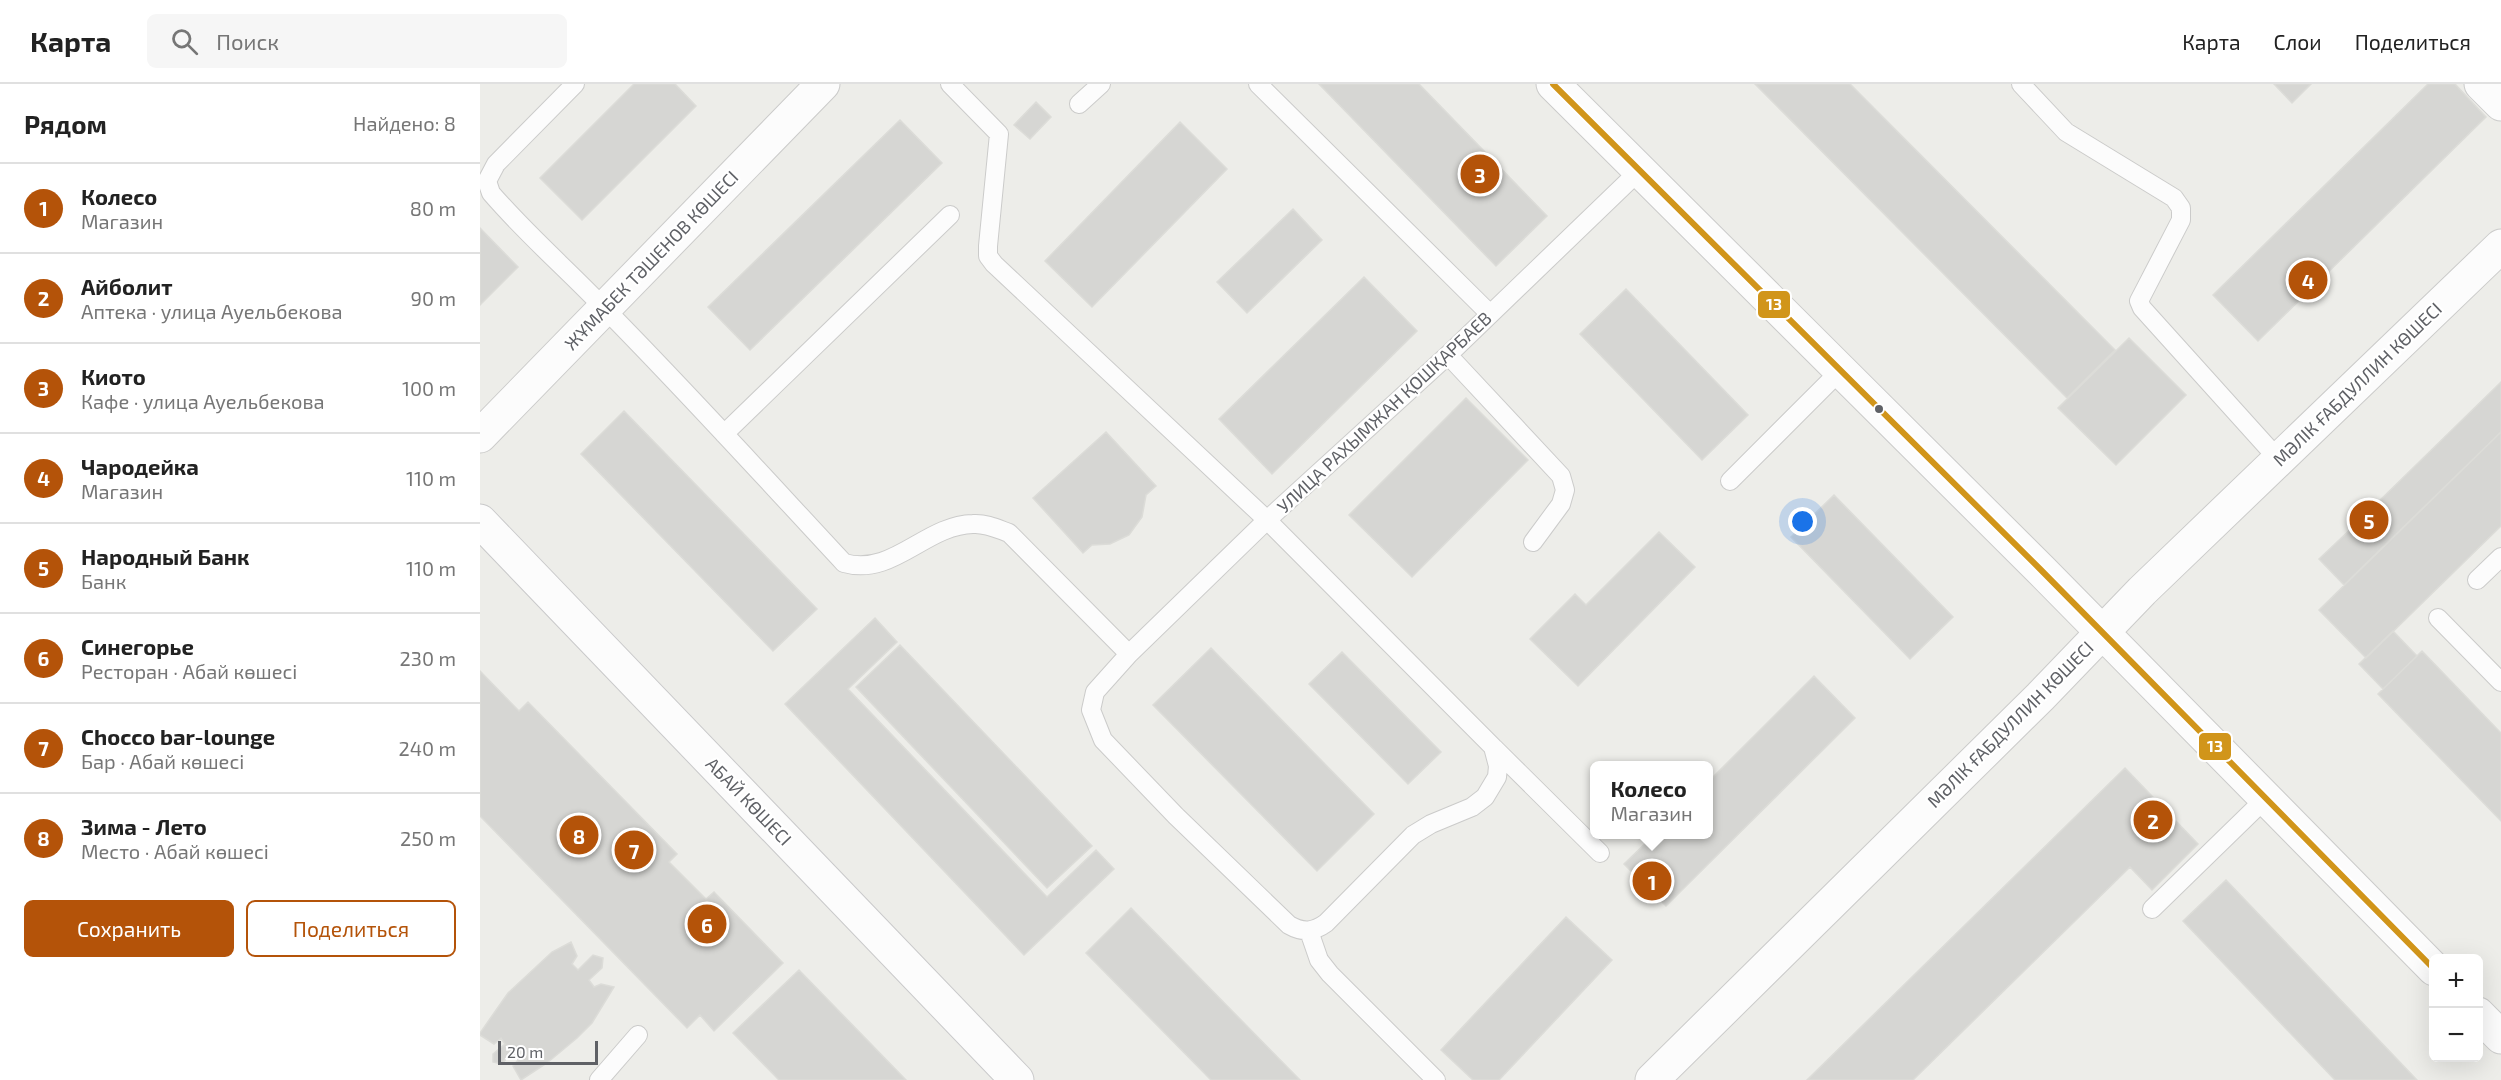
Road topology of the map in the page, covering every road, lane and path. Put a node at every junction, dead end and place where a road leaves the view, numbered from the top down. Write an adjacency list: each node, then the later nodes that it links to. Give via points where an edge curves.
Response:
1 (575, 84): 12 (lane)
2 (823, 84): 15 (street, ЖҰМАБЕК ТӘШЕНОВ КӨШЕСІ)
3 (950, 84): 23 (lane, via 999,134 988,256)
4 (1101, 84): 9 (lane)
5 (1258, 84): 16 (lane)
6 (1553, 84): 11 (street)
7 (2021, 84): 21 (lane, via 2066,132 2174,198 2181,208 2181,220 2139,301)
8 (2481, 84): 10 (street)
9 (1079, 104)
10 (2501, 104)
11 (1639, 171): 16 (lane, УЛИЦА РАХЫМЖАН ҚОШҚАРБАЕВ); 18 (street)
12 (484, 177): 15 (lane, via 504,208)
13 (950, 215): 19 (lane)
14 (2501, 246): 21 (street, МӘЛІК ҒАБДУЛЛИН КӨШЕСІ)
15 (605, 308): 19 (lane); 20 (street, ЖҰМАБЕК ТӘШЕНОВ КӨШЕСІ)
16 (1491, 314): 17 (lane, УЛИЦА РАХЫМЖАН ҚОШҚАРБАЕВ)
17 (1448, 356): 23 (lane, УЛИЦА РАХЫМЖАН ҚОШҚАРБАЕВ); 25 (lane, via 1561,476 1565,490 1561,504)
18 (1841, 370): 22 (lane); 29 (street)
19 (724, 434): 30 (lane, via 844,563 874,566 957,526 990,526 1009,533)
20 (480, 436)
21 (2279, 460): 29 (street, МӘЛІК ҒАБДУЛЛИН КӨШЕСІ)
22 (1731, 481)
23 (1267, 520): 30 (lane, УЛИЦА РАХЫМЖАН ҚОШҚАРБАЕВ); 32 (lane)
24 (480, 521): 42 (street, АБАЙ КӨШЕСІ)
25 (1533, 542)
26 (2501, 557): 27 (lane)
27 (2477, 580)
28 (2438, 618): 31 (lane)
29 (2102, 632): 33 (street); 44 (street, МӘЛІК ҒАБДУЛЛИН КӨШЕСІ)
30 (1129, 654): 36 (lane, УЛИЦА РАХЫМЖАН ҚОШҚАРБАЕВ, via 1095,692 1091,710 1103,740 1289,925)
31 (2501, 682)
32 (1493, 747): 34 (lane); 36 (lane, via 1497,777 1485,797 1413,835 1326,923)
33 (2265, 799): 35 (lane); 37 (street)
34 (1600, 853)
35 (2152, 909)
36 (1309, 931): 43 (lane, via 1319,960 1330,974)
37 (2429, 965)
38 (2483, 1019): 40 (street)
39 (638, 1035): 41 (lane)
40 (2501, 1036)
41 (599, 1080)
42 (1017, 1080)
43 (1436, 1080)
44 (1652, 1080)

